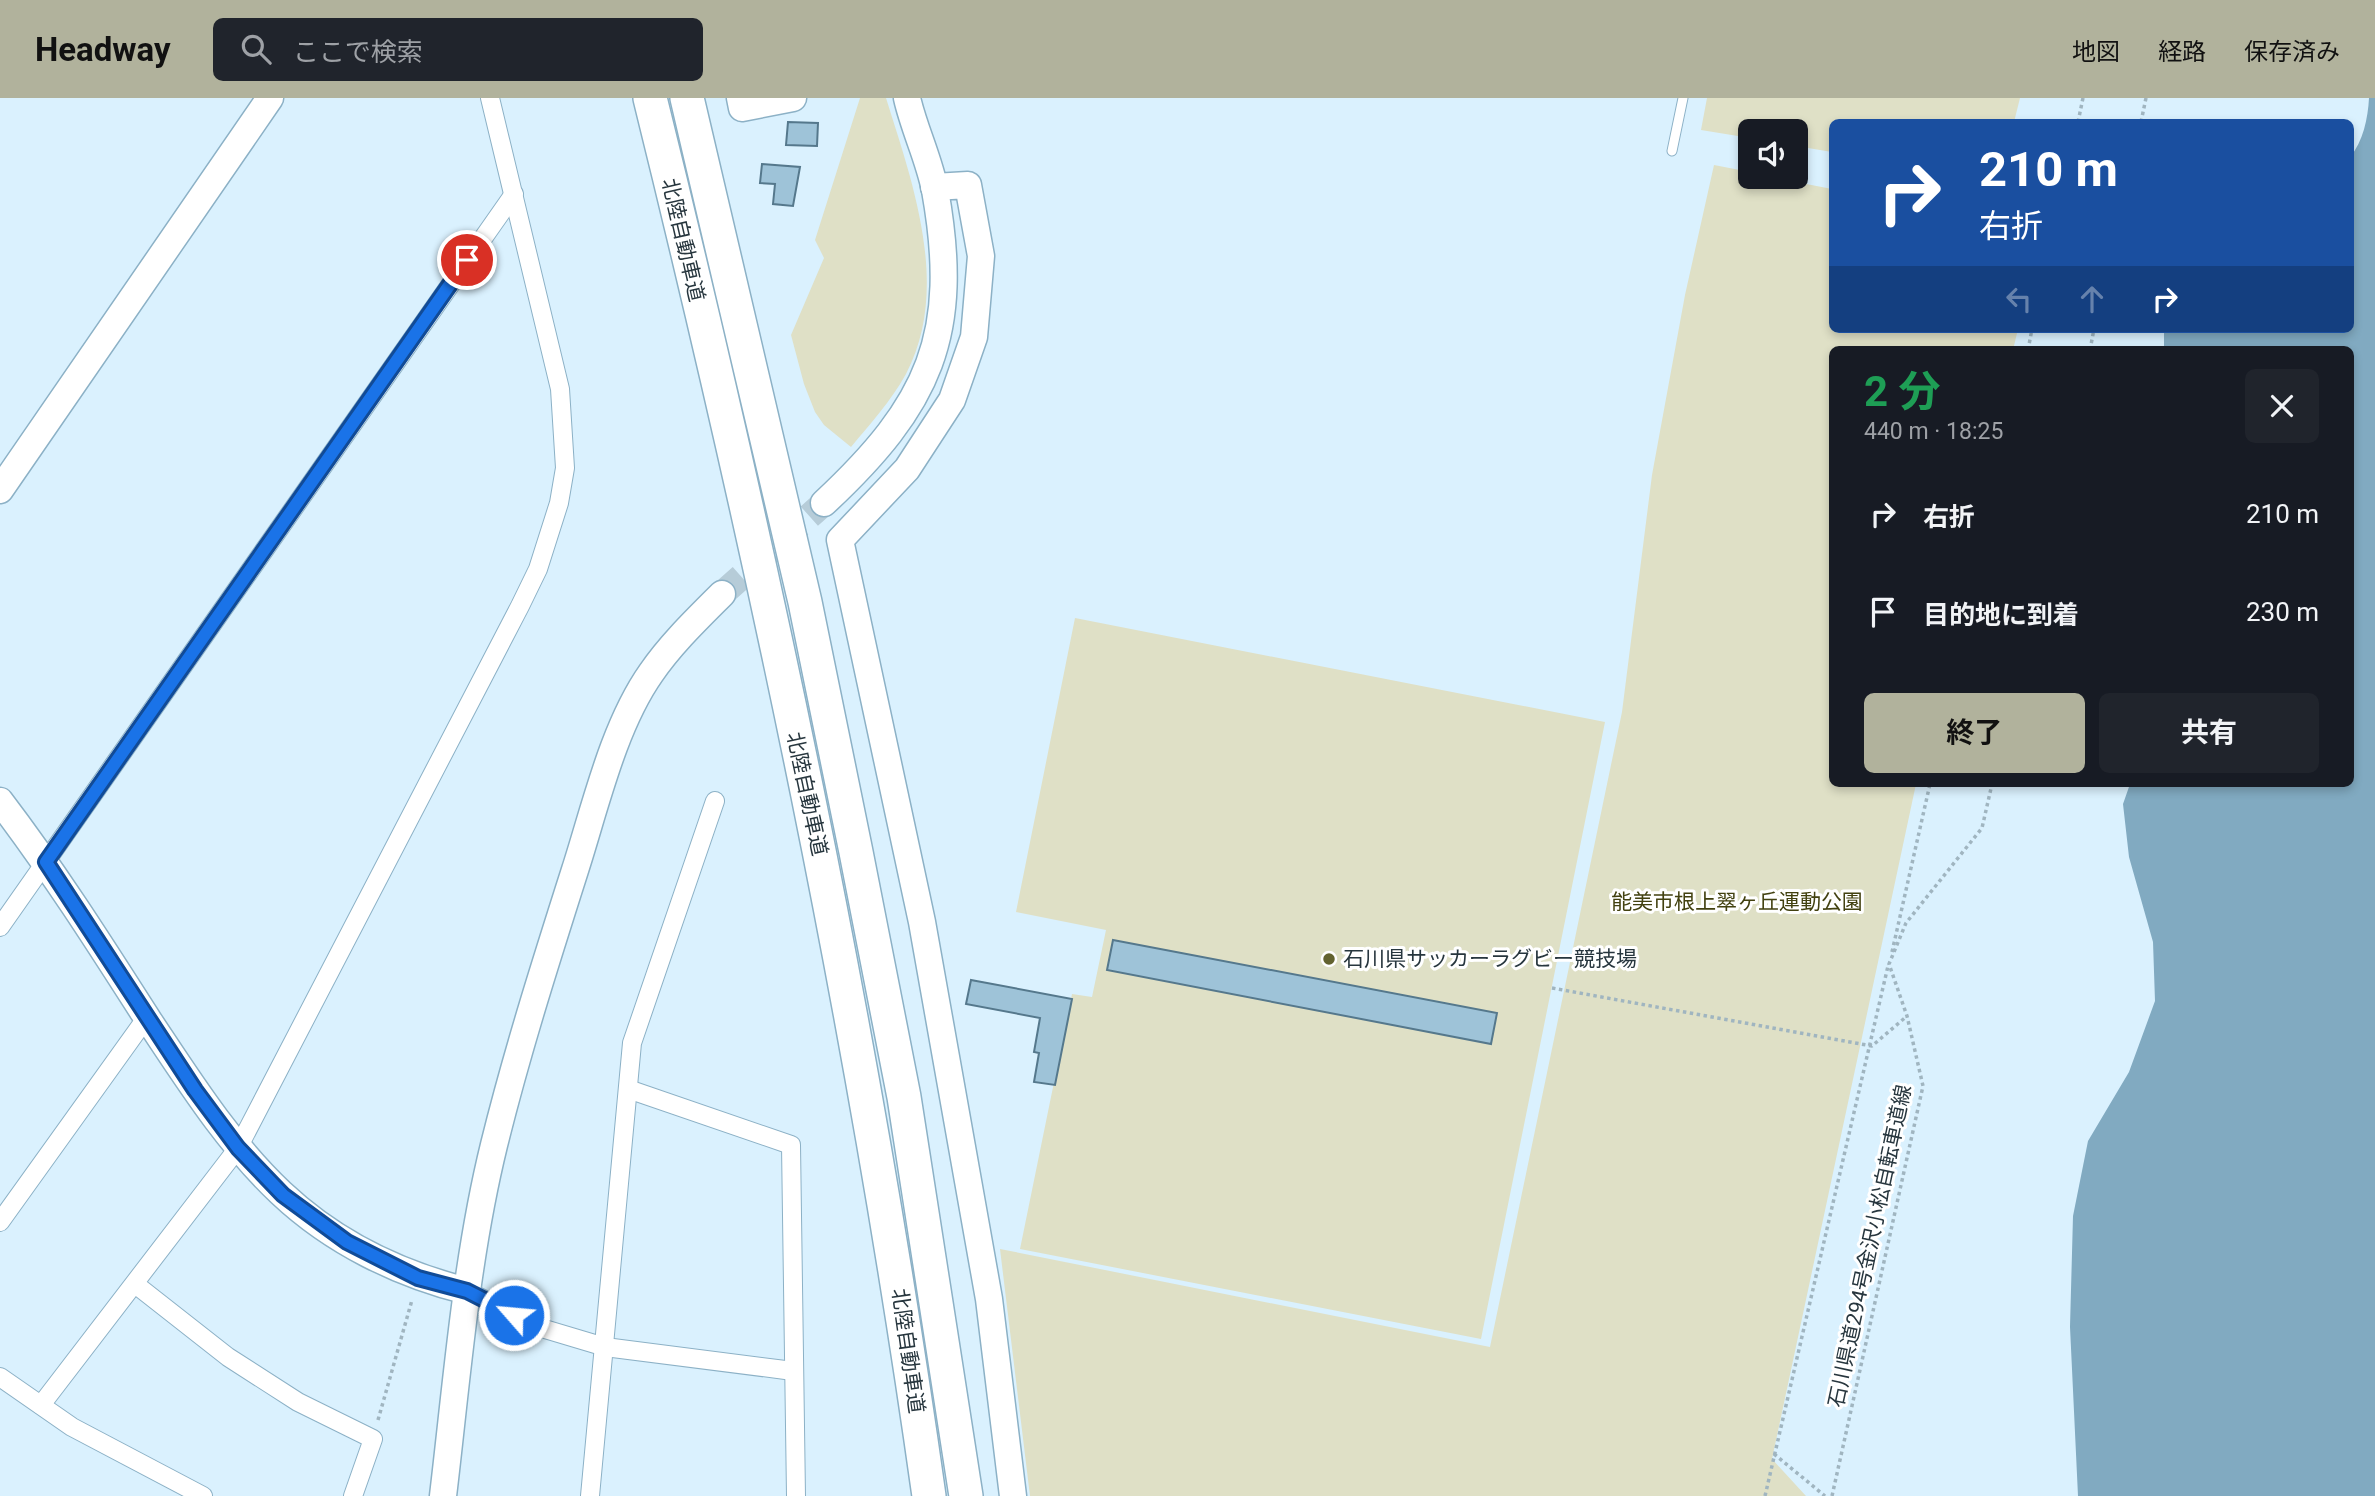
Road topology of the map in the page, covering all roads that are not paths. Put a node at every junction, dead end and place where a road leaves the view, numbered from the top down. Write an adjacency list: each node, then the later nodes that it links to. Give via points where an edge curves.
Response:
1 (270, 98): 12 (street)
2 (490, 98): 11 (street)
3 (650, 98): 34 (highway, 北陸自動車道, via 820,855 869,1102)
4 (688, 98): 35 (highway, 北陸自動車道, via 805,602 859,865 904,1097)
5 (740, 98): 6 (street, via 742,108)
6 (793, 98)
7 (907, 98): 10 (street)
8 (1683, 98): 9 (lane)
9 (1672, 151)
10 (934, 187): 13 (street, via 945,261 943,307 934,349 917,393 895,429); 36 (street, via 968,185 981,256 974,337 952,400 907,470 840,540 924,936 989,1298)
11 (514, 194): 17 (street); 21 (street, via 560,389 565,468 559,503 538,569 520,606)
12 (0, 490)
13 (824, 503)
14 (722, 594): 24 (street, via 650,674 602,784 497,1134)
15 (0, 801): 17 (street)
16 (715, 801): 20 (street, via 632,1043)
17 (46, 862): 18 (street); 19 (street)
18 (0, 927)
19 (147, 1017): 21 (street); 22 (street)
20 (628, 1089): 25 (street); 26 (street, via 791,1145)
21 (238, 1148): 23 (street); 24 (street, via 283,1195 347,1242 418,1278)
22 (0, 1222)
23 (135, 1284): 28 (street); 30 (street, via 228,1357 299,1402 373,1439)
24 (467, 1291): 25 (street, via 538,1327); 31 (street)
25 (605, 1347): 26 (street); 32 (street)
26 (793, 1371): 33 (street)
27 (0, 1377): 28 (street)
28 (41, 1405): 29 (street, via 72,1427)
29 (203, 1496)
30 (353, 1496)
31 (443, 1496)
32 (590, 1496)
33 (796, 1496)
34 (929, 1496)
35 (966, 1496)
36 (1013, 1496)

